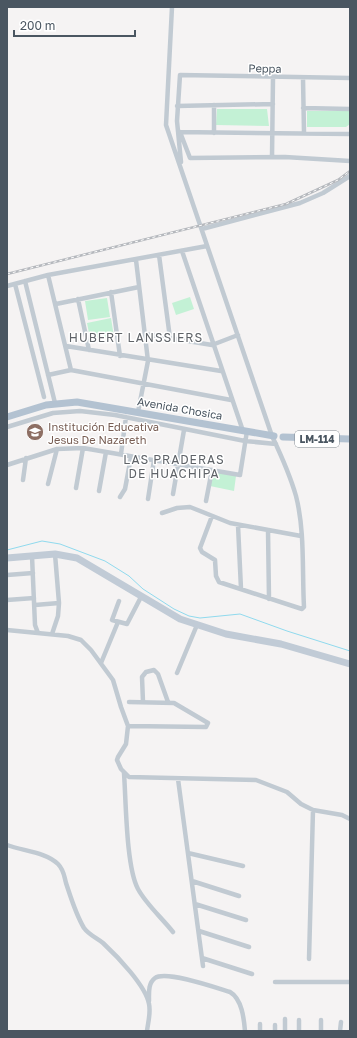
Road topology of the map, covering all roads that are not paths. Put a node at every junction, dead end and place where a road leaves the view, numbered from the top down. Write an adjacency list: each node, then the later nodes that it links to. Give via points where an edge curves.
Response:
1 (172, 7): 17 (street, via 166,125)
2 (273, 78): 3 (street, Peppa); 5 (street); 7 (street, Peppa, via 180,75)
3 (303, 78): 4 (street, Peppa); 8 (street)
4 (350, 78)
5 (273, 104): 6 (street); 12 (street)
6 (214, 105): 7 (street); 11 (street)
7 (177, 106): 10 (street)
8 (303, 108): 9 (street); 13 (street)
9 (350, 108)
10 (179, 132): 11 (street); 15 (street, via 190,158); 17 (street)
11 (214, 132): 12 (street)
12 (273, 133): 13 (street); 15 (street)
13 (304, 133): 14 (street)
14 (350, 133)
15 (272, 157): 16 (street)
16 (350, 161)
17 (182, 169): 19 (street)
18 (350, 176): 19 (street, via 323,193 300,203)
19 (202, 229): 20 (street)
20 (207, 246): 21 (street); 33 (street)
21 (182, 251): 22 (street); 35 (street)
22 (159, 255): 23 (street); 34 (street)
23 (136, 260): 24 (street); 28 (street)
24 (48, 275): 25 (street); 31 (street)
25 (25, 281): 26 (street); 42 (street)
26 (15, 284): 27 (street); 44 (street)
27 (7, 286)
28 (139, 287): 29 (street); 32 (street)
29 (111, 292): 30 (street); 38 (street)
30 (78, 299): 31 (street); 37 (street)
31 (56, 304): 36 (street)
32 (145, 334): 34 (street); 39 (street)
33 (238, 335): 35 (street); 53 (street)
34 (170, 338): 35 (street)
35 (212, 345): 41 (street)
36 (66, 346): 37 (street); 40 (street)
37 (89, 350): 38 (street)
38 (120, 356): 39 (street)
39 (148, 361): 41 (street); 43 (street)
40 (71, 370): 42 (street); 43 (street)
41 (221, 371): 45 (street)
42 (48, 375): 46 (street)
43 (144, 384): 45 (street); 47 (street)
44 (44, 397)
45 (231, 400): 52 (street)
46 (54, 403): 47 (main road, Avenida Chosica / LM-114, via 77,402); 48 (main road, Avenida Chosica / LM-114)
47 (138, 412): 52 (main road, Avenida Chosica / LM-114)
48 (7, 417)
49 (126, 417): 50 (street, via 80,411 53,413); 51 (street); 60 (street)
50 (7, 427)
51 (184, 430): 55 (street); 64 (street)
52 (245, 431): 53 (main road, Avenida Chosica / LM-114); 55 (street)
53 (273, 436): 54 (main road, Avenida Chosica / LM-114); 56 (street)
54 (350, 439)
55 (245, 441): 56 (street); 66 (street, via 240,475)
56 (276, 444): 79 (street, via 287,467 296,497)
57 (83, 448): 58 (street); 59 (street); 69 (street)
58 (57, 449): 62 (street); 68 (street)
59 (106, 452): 60 (street); 70 (street)
60 (121, 454): 61 (street)
61 (131, 457): 63 (street); 72 (street, via 125,489)
62 (26, 458): 65 (street); 67 (street)
63 (154, 460): 64 (street); 73 (street)
64 (178, 464): 66 (street); 71 (street)
65 (7, 465)
66 (212, 470): 74 (street)
67 (23, 480)
68 (48, 484)
69 (76, 488)
70 (99, 491)
71 (173, 494)
72 (120, 497)
73 (148, 499)
74 (206, 501)
75 (162, 513): 76 (street, via 190,507)
76 (212, 516): 77 (street); 85 (street, via 200,548 214,560 219,582)
77 (238, 525): 78 (street); 85 (street)
78 (268, 530): 79 (street); 88 (street)
79 (301, 536): 88 (street, via 304,607 300,609)
80 (55, 554): 81 (main road); 86 (main road, via 68,555 86,562); 91 (street)
81 (32, 556): 82 (main road); 83 (street)
82 (7, 558)
83 (33, 573): 84 (street); 87 (street)
84 (7, 575)
85 (241, 589): 88 (street)
86 (141, 597): 93 (street, via 127,624); 94 (main road, via 165,612)
87 (34, 598): 89 (street); 92 (street)
88 (269, 599)
89 (7, 600)
90 (119, 601): 93 (street, via 112,620)
91 (59, 603): 92 (street); 97 (street)
92 (34, 605): 96 (street)
93 (118, 622): 98 (street)
94 (197, 625): 99 (main road, via 226,634 281,644); 100 (street)
95 (7, 630): 96 (street)
96 (38, 633): 97 (street)
97 (52, 634): 98 (street, via 81,640)
98 (100, 663): 104 (street, via 113,680)
99 (350, 664)
100 (177, 673)
101 (129, 702): 102 (street)
102 (143, 702): 103 (street); 103 (street, via 142,676 154,670 158,674)
103 (168, 702): 104 (street, via 174,702 206,720 208,725)
104 (128, 726): 105 (street, via 126,744 118,756 118,765)
105 (124, 774): 106 (street, via 129,777); 117 (street, via 134,877 138,889)
106 (178, 779): 107 (street, via 256,780 287,792); 110 (street)
107 (313, 810): 108 (street); 120 (street)
108 (350, 819)
109 (7, 845): 125 (street, via 51,858 59,864 85,930 103,943 137,981)
110 (188, 853): 111 (street); 112 (street)
111 (243, 866)
112 (192, 881): 113 (street); 114 (street)
113 (239, 896)
114 (195, 904): 115 (street); 116 (street)
115 (246, 920)
116 (199, 931): 118 (street); 119 (street)
117 (173, 932)
118 (249, 947)
119 (202, 958): 121 (street); 122 (street)
120 (309, 958)
121 (203, 966)
122 (252, 974)
123 (275, 982): 124 (street)
124 (350, 982)
125 (149, 1003): 132 (street); 133 (street, via 150,985 154,978 160,975 230,992 236,996 240,1005)
126 (285, 1019): 136 (street)
127 (299, 1020): 137 (street)
128 (321, 1020): 138 (street)
129 (341, 1022): 139 (street)
130 (260, 1024): 134 (street)
131 (275, 1025): 135 (street)
132 (147, 1031)
133 (245, 1031)
134 (260, 1031)
135 (275, 1031)
136 (285, 1031)
137 (299, 1031)
138 (321, 1031)
139 (340, 1031)

